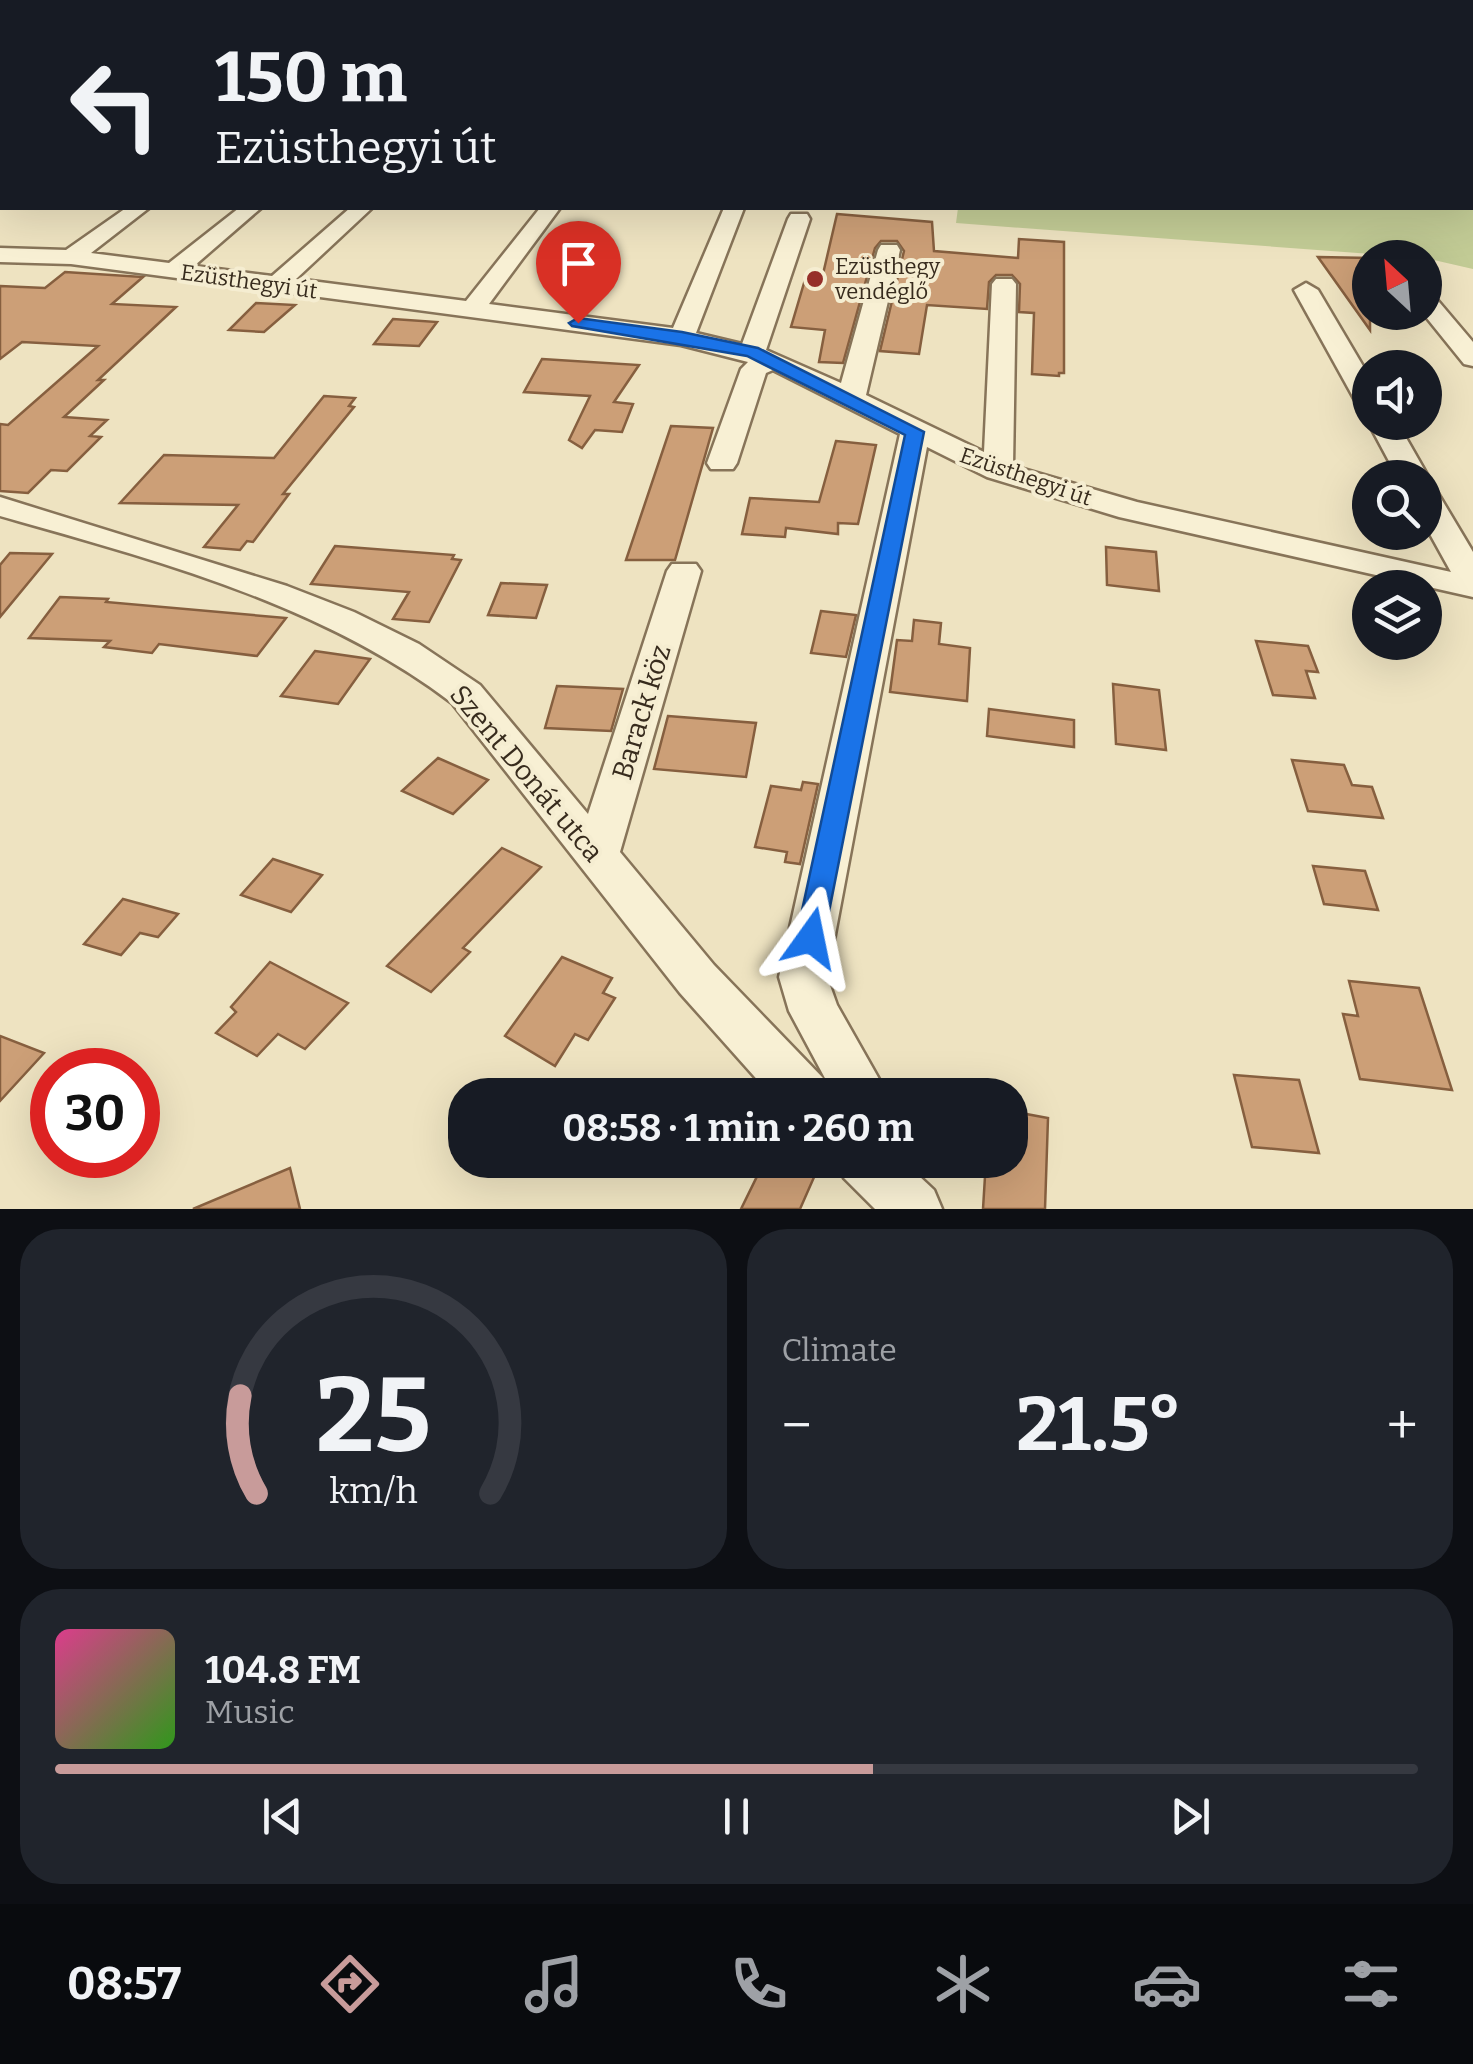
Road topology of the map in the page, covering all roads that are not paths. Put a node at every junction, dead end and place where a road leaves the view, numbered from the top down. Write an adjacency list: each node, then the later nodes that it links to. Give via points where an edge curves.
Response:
1 (136, 210): 9 (street)
2 (249, 210): 10 (street)
3 (360, 210): 12 (street)
4 (548, 210): 14 (street)
5 (733, 210): 16 (street)
6 (799, 219): 17 (street)
7 (889, 250): 20 (street)
8 (0, 255): 9 (street, Ezüsthegyi út)
9 (71, 257): 10 (street, Ezüsthegyi út)
10 (175, 270): 12 (street, Ezüsthegyi út)
11 (1004, 284): 23 (street)
12 (276, 285): 14 (street, Ezüsthegyi út)
13 (1306, 290): 19 (street)
14 (473, 308): 16 (street, Ezüsthegyi út)
15 (1442, 321): 18 (street)
16 (682, 337): 17 (street, Ezüsthegyi út)
17 (763, 356): 20 (street, Ezüsthegyi út); 22 (street)
18 (1473, 358)
19 (1352, 370)
20 (851, 398): 21 (street, Ezüsthegyi út)
21 (914, 432): 23 (street, Ezüsthegyi út); 30 (street, via 804,977 814,1011)
22 (722, 463)
23 (998, 471): 27 (street, Ezüsthegyi út, via 1130,510)
24 (0, 506): 28 (street, Szent Donát utca, via 306,602 404,649 466,694)
25 (1442, 528): 27 (street)
26 (684, 571): 28 (street, Barack köz)
27 (1473, 584)
28 (597, 854): 29 (street, Szent Donát utca, via 697,979)
29 (788, 1078)
30 (852, 1078)

